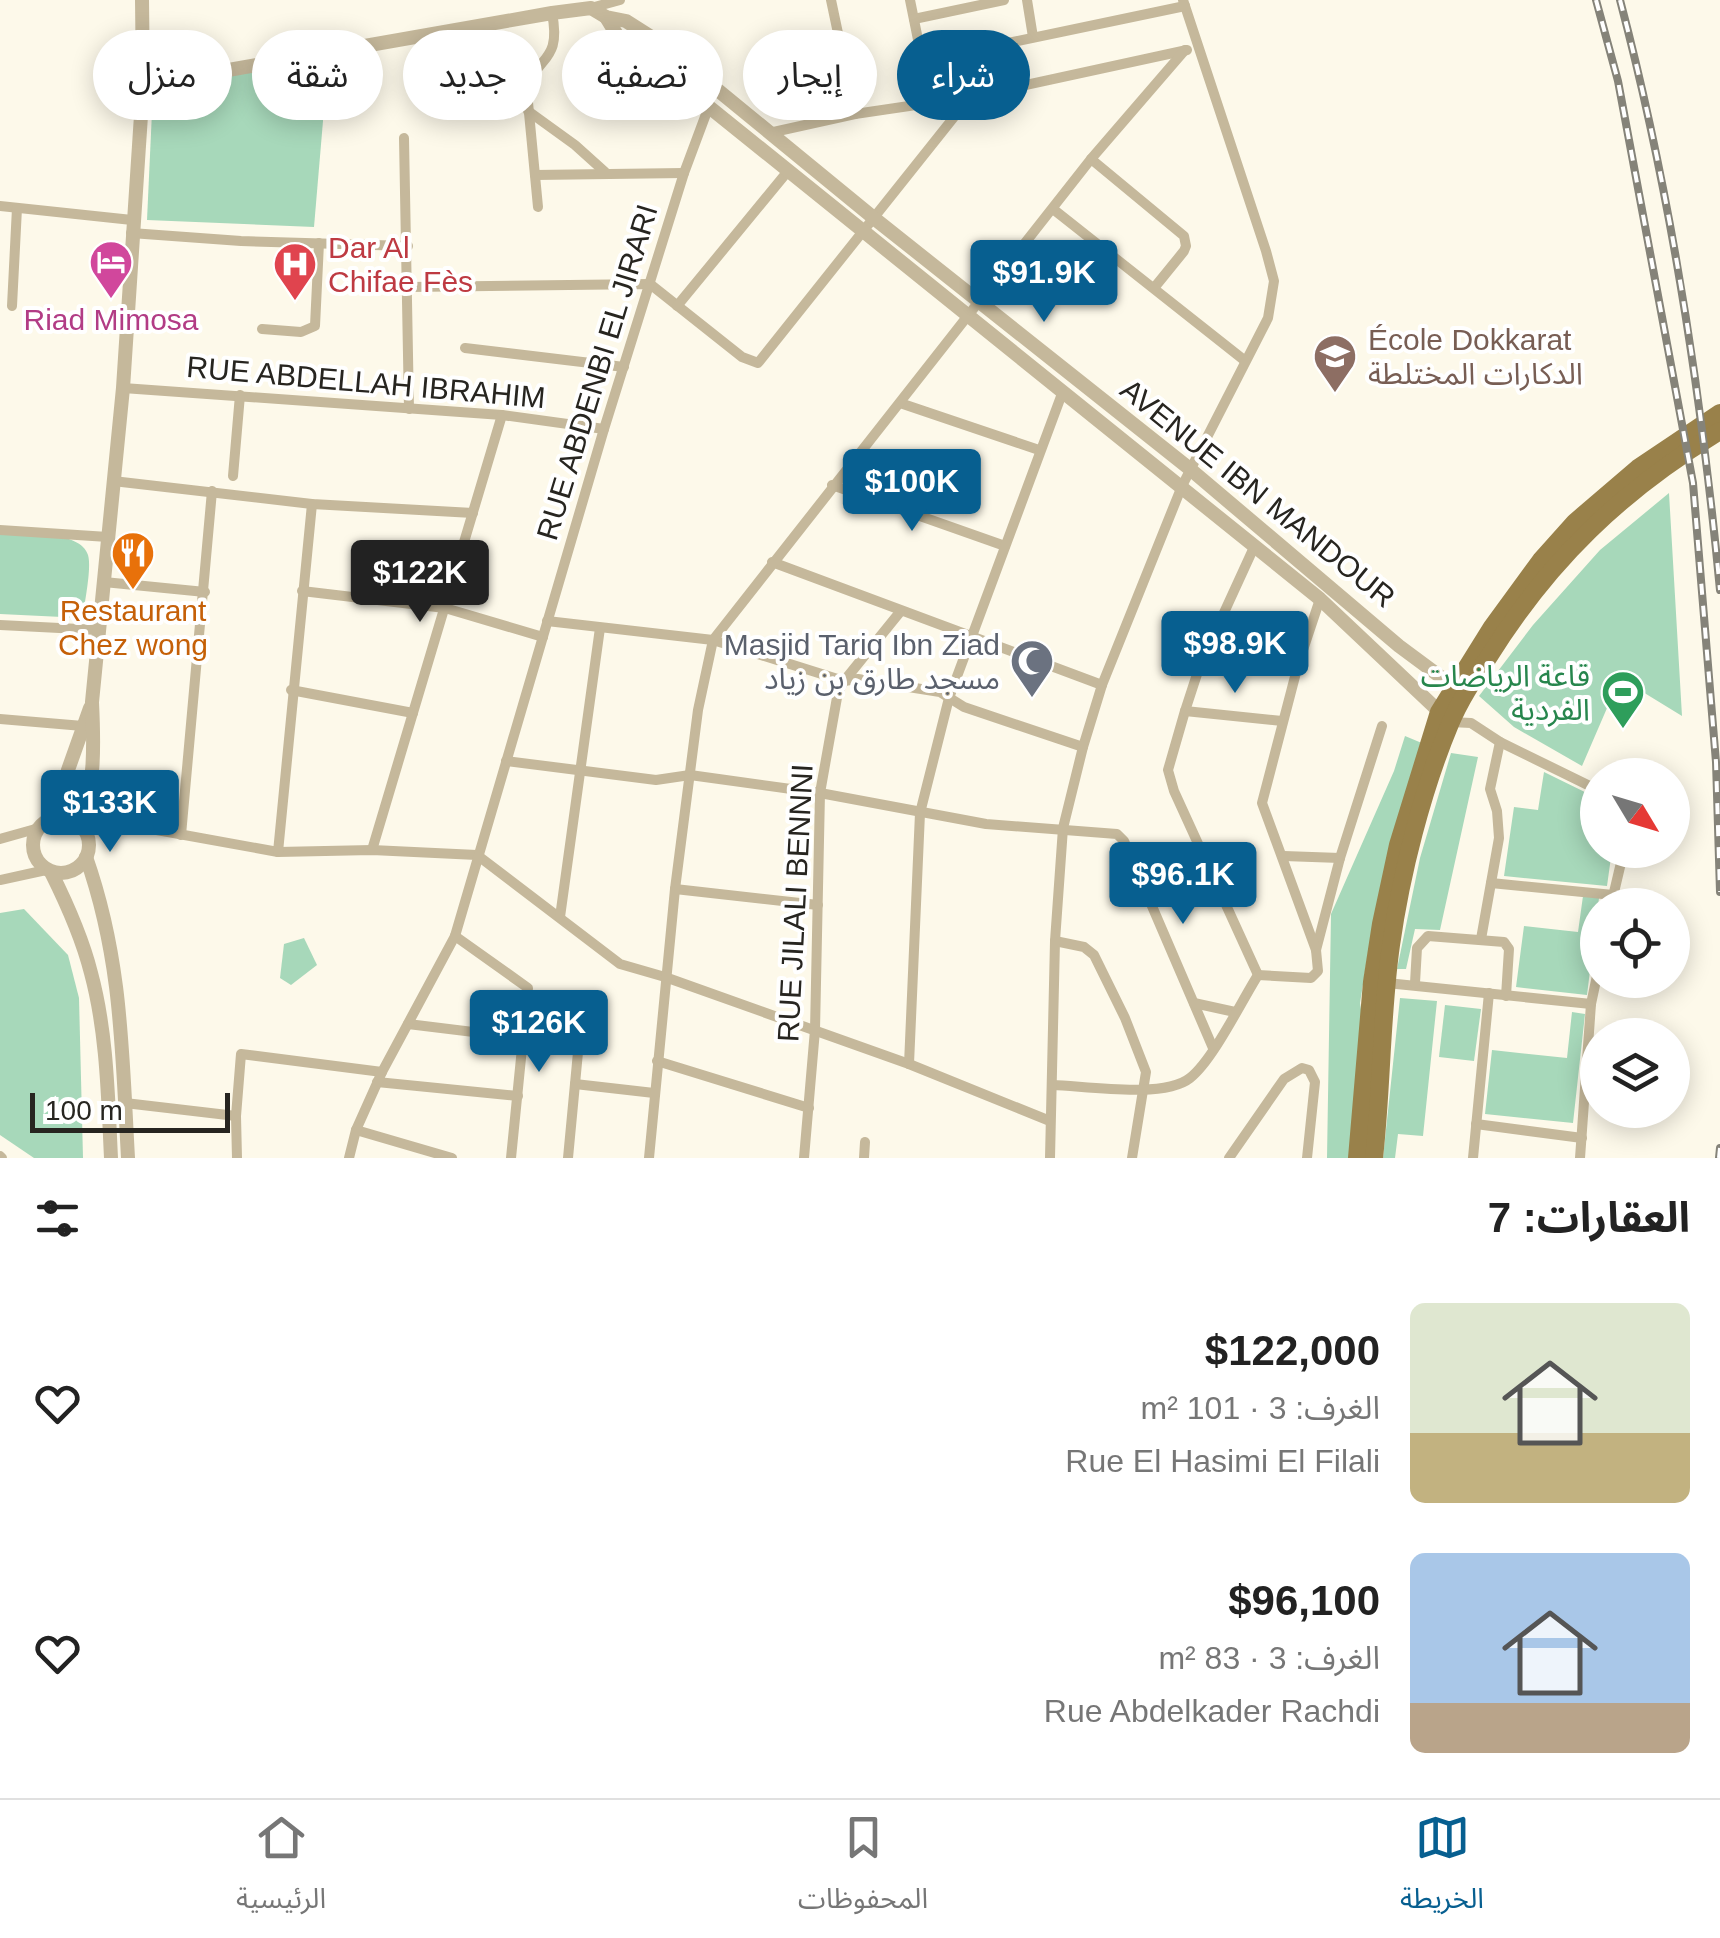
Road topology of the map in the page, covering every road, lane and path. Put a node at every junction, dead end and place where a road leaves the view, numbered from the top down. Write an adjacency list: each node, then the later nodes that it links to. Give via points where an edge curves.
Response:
1 (142, 0): 12 (street)
2 (620, 0): 8 (street)
3 (831, 0): 14 (street)
4 (910, 0): 11 (street)
5 (1004, 0): 11 (street)
6 (1027, 0): 16 (street)
7 (1184, 3): 16 (street); 18 (street)
8 (591, 8): 9 (street); 10 (street)
9 (552, 13): 20 (street, via 555,46); 21 (street)
10 (606, 18): 13 (street, AVENUE IBN MANDOUR); 30 (street, AVENUE IBN MANDOUR, via 626,21 660,42)
11 (914, 19): 15 (street)
12 (142, 30)
13 (613, 30)
14 (837, 30)
15 (916, 30)
16 (1034, 37): 17 (street)
17 (1030, 38)
18 (1198, 48): 19 (street); 55 (street, via 1274,282 1268,318)
19 (1186, 50): 22 (street); 32 (street)
20 (542, 64)
21 (232, 69)
22 (1030, 84)
23 (723, 118): 33 (street, AVENUE IBN MANDOUR)
24 (140, 120): 42 (street)
25 (529, 120): 36 (street)
26 (539, 120): 34 (street)
27 (704, 120): 35 (street, RUE ABDENBI EL JIRARI)
28 (828, 120): 30 (street)
29 (952, 120): 41 (street)
30 (769, 133): 41 (street, AVENUE IBN MANDOUR)
31 (404, 138): 45 (street)
32 (1092, 159): 40 (street); 48 (street, via 1184,236 1184,251)
33 (788, 171): 43 (street, AVENUE IBN MANDOUR); 51 (street)
34 (606, 172): 35 (street); 36 (street)
35 (684, 172): 46 (street, RUE ABDENBI EL JIRARI)
36 (535, 175): 39 (street)
37 (0, 206): 38 (street)
38 (17, 208): 42 (street); 50 (street)
39 (538, 208)
40 (1053, 208): 48 (street); 49 (street)
41 (875, 219): 43 (street); 49 (street, AVENUE IBN MANDOUR)
42 (132, 226): 44 (street); 57 (street)
43 (864, 233): 51 (street, via 762,361 742,358); 52 (street, AVENUE IBN MANDOUR)
44 (319, 243): 45 (street); 53 (street, via 314,326 301,332)
45 (408, 246): 47 (street)
46 (650, 284): 47 (street); 51 (street); 56 (street, RUE ABDENBI EL JIRARI)
47 (409, 287): 61 (street)
48 (1154, 288): 55 (street)
49 (979, 302): 52 (street); 68 (street, AVENUE IBN MANDOUR)
50 (12, 306)
51 (677, 306)
52 (968, 316): 58 (street, AVENUE IBN MANDOUR); 60 (street)
53 (262, 329)
54 (465, 348): 56 (street)
55 (1244, 360): 68 (street)
56 (624, 367): 64 (street, RUE ABDENBI EL JIRARI)
57 (123, 388): 59 (street, RUE ABDELLAH IBRAHIM); 70 (street)
58 (1063, 391): 67 (street); 72 (street, AVENUE IBN MANDOUR)
59 (240, 395): 61 (street, RUE ABDELLAH IBRAHIM); 69 (street)
60 (900, 403): 67 (street); 71 (street)
61 (410, 409): 63 (street, RUE ABDELLAH IBRAHIM)
62 (1720, 413): 66 (main road)
63 (502, 415): 64 (street, RUE ABDELLAH IBRAHIM); 75 (street)
64 (604, 429): 87 (street, RUE ABDENBI EL JIRARI)
65 (1720, 431): 66 (main road)
66 (1677, 448): 97 (main road, via 1575,522 1502,613)
67 (1040, 450): 79 (street)
68 (1190, 469): 72 (street); 97 (street, AVENUE IBN MANDOUR)
69 (233, 476)
70 (113, 481): 73 (street); 77 (street)
71 (832, 485): 79 (street); 80 (street)
72 (1182, 486): 78 (street, AVENUE IBN MANDOUR); 95 (street)
73 (212, 492): 74 (street); 83 (street)
74 (312, 504): 75 (street); 82 (street)
75 (473, 513): 85 (street)
76 (0, 530): 77 (street)
77 (108, 537): 81 (street)
78 (1255, 545): 84 (street, AVENUE IBN MANDOUR); 100 (street)
79 (1005, 546): 92 (street)
80 (772, 562): 86 (street); 93 (street)
81 (104, 582): 83 (street); 90 (street)
82 (302, 591): 85 (street); 96 (street)
83 (204, 592): 120 (street)
84 (1320, 599): 102 (street, AVENUE IBN MANDOUR); 104 (street)
85 (445, 608): 91 (street); 101 (street)
86 (900, 612): 92 (street); 94 (street, RUE JILALI BENNNI)
87 (547, 621): 89 (street); 91 (street, RUE ABDENBI EL JIRARI)
88 (0, 626): 90 (street)
89 (600, 628): 93 (street); 111 (street)
90 (99, 630): 99 (street)
91 (544, 636): 110 (street, RUE ABDENBI EL JIRARI)
92 (973, 637): 95 (street); 98 (street)
93 (712, 640): 94 (street); 112 (street)
94 (844, 681): 98 (street, via 908,686); 114 (street, RUE JILALI BENNNI)
95 (1102, 685): 109 (street)
96 (292, 690): 101 (street); 123 (street)
97 (1459, 691): 102 (main road); 105 (street)
98 (949, 698): 109 (street); 115 (street)
99 (92, 702): 106 (street); 117 (street, via 92,774)
100 (1185, 711): 104 (street); 139 (street, via 1169,764 1174,790)
101 (413, 713): 122 (street)
102 (1445, 717): 105 (street); 141 (main road, via 1398,907); 185 (main road, via 1398,845 1381,924)
103 (0, 719): 106 (street)
104 (1282, 722): 125 (street, via 1262,803)
105 (1471, 723): 108 (street)
106 (83, 726): 116 (street)
107 (1382, 726): 127 (street)
108 (1500, 742): 113 (street); 130 (street, via 1490,789 1499,838)
109 (1084, 747): 119 (street)
110 (506, 761): 111 (street); 124 (street, RUE ABDENBI EL JIRARI)
111 (580, 769): 112 (street, via 656,780); 134 (street)
112 (690, 775): 114 (street); 131 (street)
113 (1580, 781)
114 (820, 793): 115 (street); 133 (street, RUE JILALI BENNNI)
115 (920, 813): 119 (street); 155 (street)
116 (56, 818): 117 (street); 118 (street)
117 (82, 827): 120 (street, via 120,824); 126 (street)
118 (40, 828): 121 (street); 128 (street, via 34,853)
119 (1063, 828): 137 (street); 146 (street, via 1121,837)
120 (181, 835): 123 (street)
121 (0, 839)
122 (372, 850): 123 (street); 124 (street)
123 (278, 852)
124 (477, 855): 134 (street); 135 (street, RUE ABDENBI EL JIRARI)
125 (1284, 856): 127 (street); 138 (street)
126 (86, 858): 128 (street, via 72,871); 162 (street, via 115,962)
127 (1340, 858): 138 (street)
128 (49, 871): 129 (street); 171 (street, via 92,976 108,1083)
129 (0, 880)
130 (1491, 884): 132 (street); 136 (street)
131 (676, 889): 133 (street); 140 (street)
132 (1580, 896)
133 (818, 904): 150 (street, RUE JILALI BENNNI)
134 (560, 917): 140 (street, via 620,964)
135 (455, 936): 149 (street, RUE ABDENBI EL JIRARI); 152 (street, via 528,988)
136 (1480, 939): 142 (street, via 1423,939); 144 (street, via 1508,944)
137 (1055, 941): 158 (street); 159 (street, via 1094,956 1140,1051)
138 (1317, 956): 139 (street, via 1311,978)
139 (1258, 974): 148 (street)
140 (665, 976): 150 (street); 154 (street)
141 (1387, 983): 142 (street); 186 (main road)
142 (1414, 983): 143 (street)
143 (1490, 994): 144 (street); 166 (street)
144 (1506, 996): 147 (street)
145 (1592, 998): 147 (street)
146 (1194, 1003): 148 (street); 153 (street)
147 (1591, 1004): 168 (street)
148 (1234, 1012): 153 (street)
149 (408, 1024): 152 (street); 156 (street, RUE ABDENBI EL JIRARI)
150 (814, 1030): 155 (street); 163 (street, RUE JILALI BENNNI)
151 (580, 1031): 157 (street)
152 (522, 1038): 161 (street)
153 (1213, 1048): 159 (street, via 1190,1078)
154 (657, 1061): 160 (street); 163 (street)
155 (909, 1064): 165 (street)
156 (380, 1077): 161 (street); 164 (street, via 242,1054); 167 (street, RUE ABDENBI EL JIRARI)
157 (575, 1084): 160 (street); 177 (street)
158 (1052, 1084): 159 (street); 165 (street)
159 (1145, 1089): 182 (street)
160 (654, 1093): 178 (street)
161 (518, 1096): 176 (street)
162 (125, 1103): 164 (street); 172 (street)
163 (808, 1108): 179 (street, RUE JILALI BENNNI)
164 (236, 1116): 173 (street)
165 (1050, 1121): 181 (street)
166 (1476, 1124): 168 (street); 187 (street)
167 (356, 1130): 170 (street); 174 (street, RUE ABDENBI EL JIRARI)
168 (1582, 1138): 188 (street)
169 (866, 1142): 180 (street)
170 (418, 1153): 175 (street)
171 (110, 1158)
172 (128, 1158)
173 (237, 1158)
174 (349, 1158)
175 (452, 1158)
176 (510, 1158)
177 (568, 1158)
178 (648, 1158)
179 (804, 1158)
180 (864, 1158)
181 (1050, 1158)
182 (1132, 1158)
183 (1229, 1158): 184 (street, via 1284,1080 1302,1068 1315,1082)
184 (1307, 1158)
185 (1357, 1158)
186 (1374, 1158)
187 (1473, 1158)
188 (1580, 1158)

